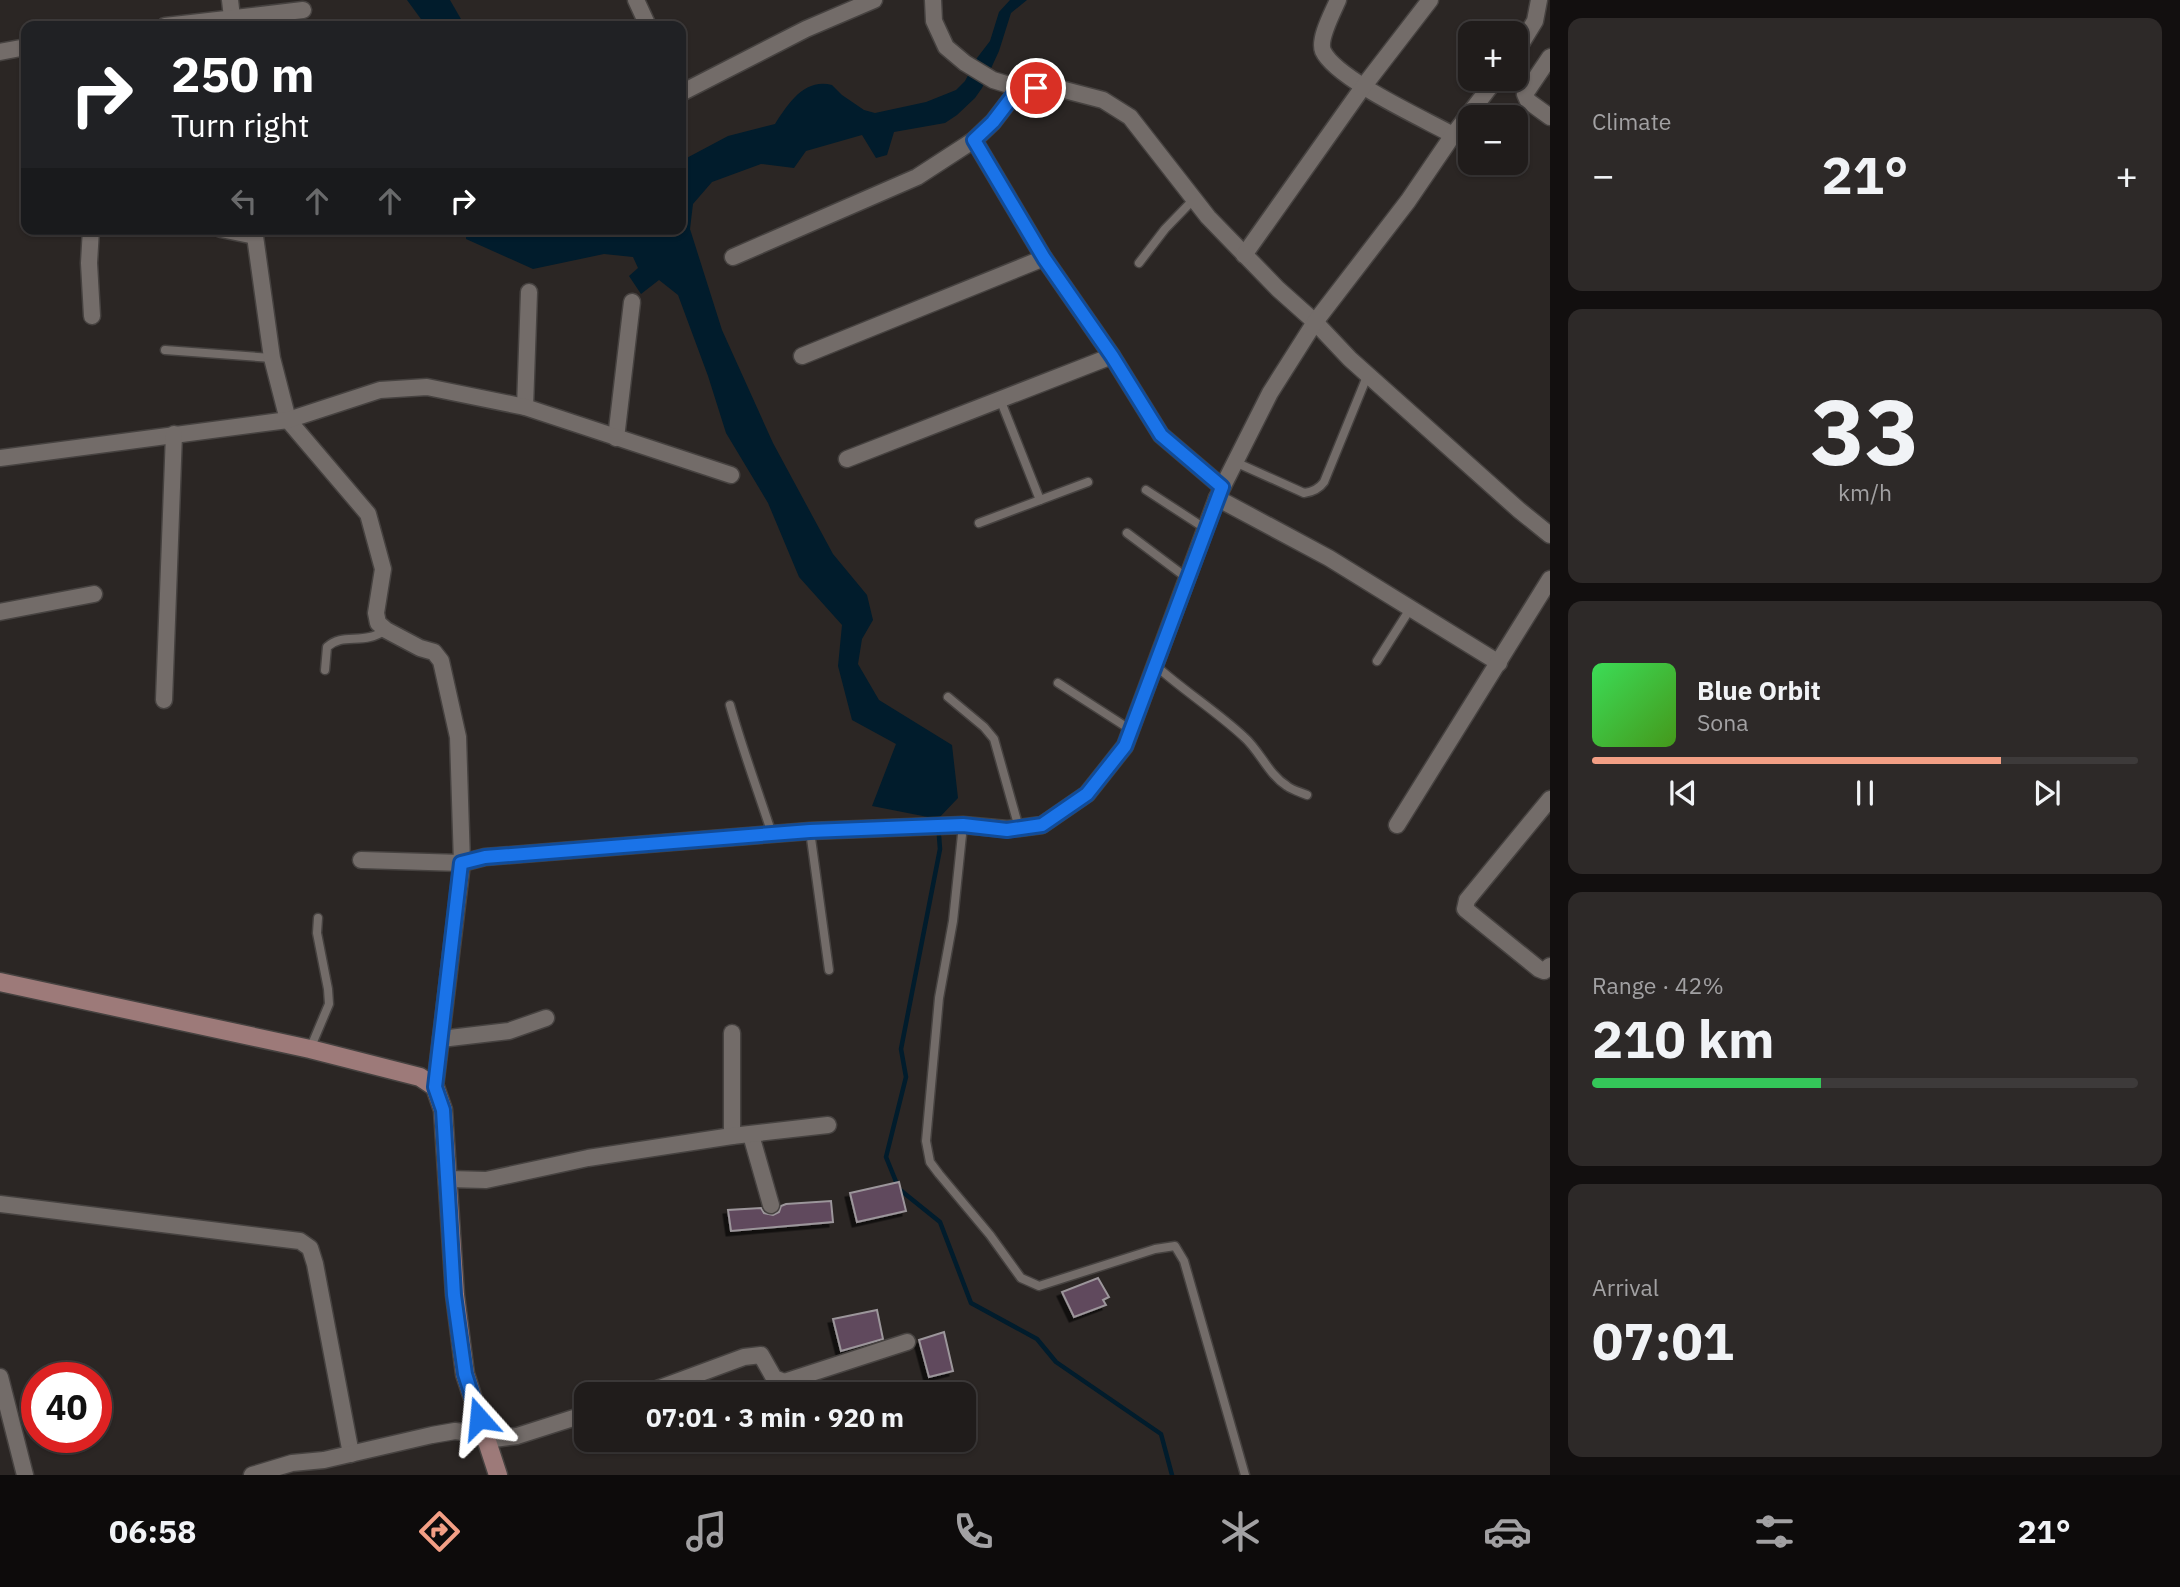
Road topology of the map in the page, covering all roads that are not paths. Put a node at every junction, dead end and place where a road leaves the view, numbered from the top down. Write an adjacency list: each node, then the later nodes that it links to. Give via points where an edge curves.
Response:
1 (230, 0): 9 (street)
2 (636, 0): 11 (street)
3 (874, 0): 18 (street)
4 (933, 0): 17 (street, via 934,21 946,47 993,80)
5 (1338, 0): 16 (street, via 1322,49)
6 (1430, 0): 16 (street)
7 (1539, 0): 12 (street)
8 (303, 10): 10 (street)
9 (232, 21)
10 (238, 21)
11 (646, 21)
12 (1528, 32)
13 (21, 48): 14 (street)
14 (0, 52)
15 (1550, 57): 20 (street, via 1525,94)
16 (1363, 87): 21 (street); 26 (street)
17 (1019, 88): 22 (street); 23 (street, via 1053,87 1103,100 1130,117)
18 (686, 90)
19 (1487, 91): 21 (street)
20 (1550, 117)
21 (1454, 135): 33 (street)
22 (974, 140): 27 (street, via 917,177); 28 (street)
23 (1194, 199): 26 (street); 29 (lane)
24 (91, 235): 32 (street)
25 (254, 235): 37 (street)
26 (1244, 255): 33 (street)
27 (733, 257)
28 (1044, 258): 35 (street); 36 (street)
29 (1139, 263)
30 (529, 292): 40 (street)
31 (632, 302): 43 (street)
32 (92, 316)
33 (1315, 322): 38 (street); 46 (street, via 1270,393)
34 (165, 350): 37 (lane)
35 (802, 356)
36 (1112, 356): 39 (street); 50 (street, via 1161,435)
37 (272, 358): 41 (street)
38 (1368, 374): 46 (lane, via 1321,486 1304,493); 55 (street)
39 (1000, 399): 45 (street); 51 (lane)
40 (525, 407): 41 (street, via 427,387 380,390); 43 (street)
41 (288, 420): 42 (street); 61 (street, via 368,514 383,569 376,613)
42 (174, 434): 44 (street); 68 (street)
43 (616, 438): 47 (street)
44 (0, 458)
45 (847, 459)
46 (1235, 462): 50 (street)
47 (731, 475)
48 (1088, 482): 51 (lane)
49 (1146, 490): 53 (lane)
50 (1220, 493): 53 (street); 59 (street)
51 (1040, 500): 52 (lane)
52 (979, 523)
53 (1206, 529): 56 (street)
54 (1126, 533): 56 (lane)
55 (1550, 535)
56 (1187, 578): 64 (street)
57 (1550, 579): 63 (street)
58 (94, 594): 60 (street)
59 (1410, 609): 62 (lane); 63 (street)
60 (0, 612)
61 (386, 631): 65 (lane, via 333,642 327,648); 79 (street, via 434,652 441,661 458,737)
62 (1377, 661)
63 (1499, 663): 74 (street)
64 (1155, 665): 70 (street); 71 (lane, via 1247,739 1287,787)
65 (325, 670)
66 (1058, 683): 70 (lane)
67 (948, 697): 75 (lane, via 994,739)
68 (164, 700)
69 (730, 705): 77 (lane)
70 (1131, 730): 75 (street, via 1125,746 1087,794 1042,825)
71 (1307, 795)
72 (1550, 799): 81 (street, via 1467,900 1465,909 1539,969)
73 (963, 825): 75 (street); 76 (street); 106 (lane, via 939,998 926,1141 930,1162 1021,1278 1039,1286 1175,1246 1184,1261)
74 (1397, 825)
75 (1019, 828)
76 (810, 831): 77 (street); 82 (lane)
77 (772, 834): 79 (street, via 485,857)
78 (361, 860): 79 (street)
79 (461, 863): 86 (street)
80 (318, 918): 87 (lane, via 329,1004)
81 (1550, 966)
82 (829, 970)
83 (0, 982): 87 (street)
84 (546, 1018): 86 (street, via 509,1031)
85 (732, 1033): 91 (street)
86 (441, 1039): 88 (street)
87 (310, 1049): 88 (street, via 420,1077)
88 (435, 1087): 92 (street, via 443,1110)
89 (828, 1125): 90 (street)
90 (751, 1135): 91 (street); 94 (street)
91 (732, 1136): 92 (street, via 588,1158 486,1180)
92 (449, 1179): 101 (street, via 454,1295 465,1374)
93 (0, 1204): 102 (street, via 300,1241 310,1248)
94 (771, 1205)
95 (907, 1342): 99 (street)
96 (0, 1377): 103 (street)
97 (676, 1382): 98 (street, via 761,1355 774,1378)
98 (784, 1382)
99 (784, 1382)
100 (574, 1418): 101 (street, via 517,1436)
101 (486, 1440): 102 (street, via 455,1431); 105 (street)
102 (351, 1454): 104 (street)
103 (25, 1475)
104 (252, 1475)
105 (498, 1475)
106 (1245, 1475)

